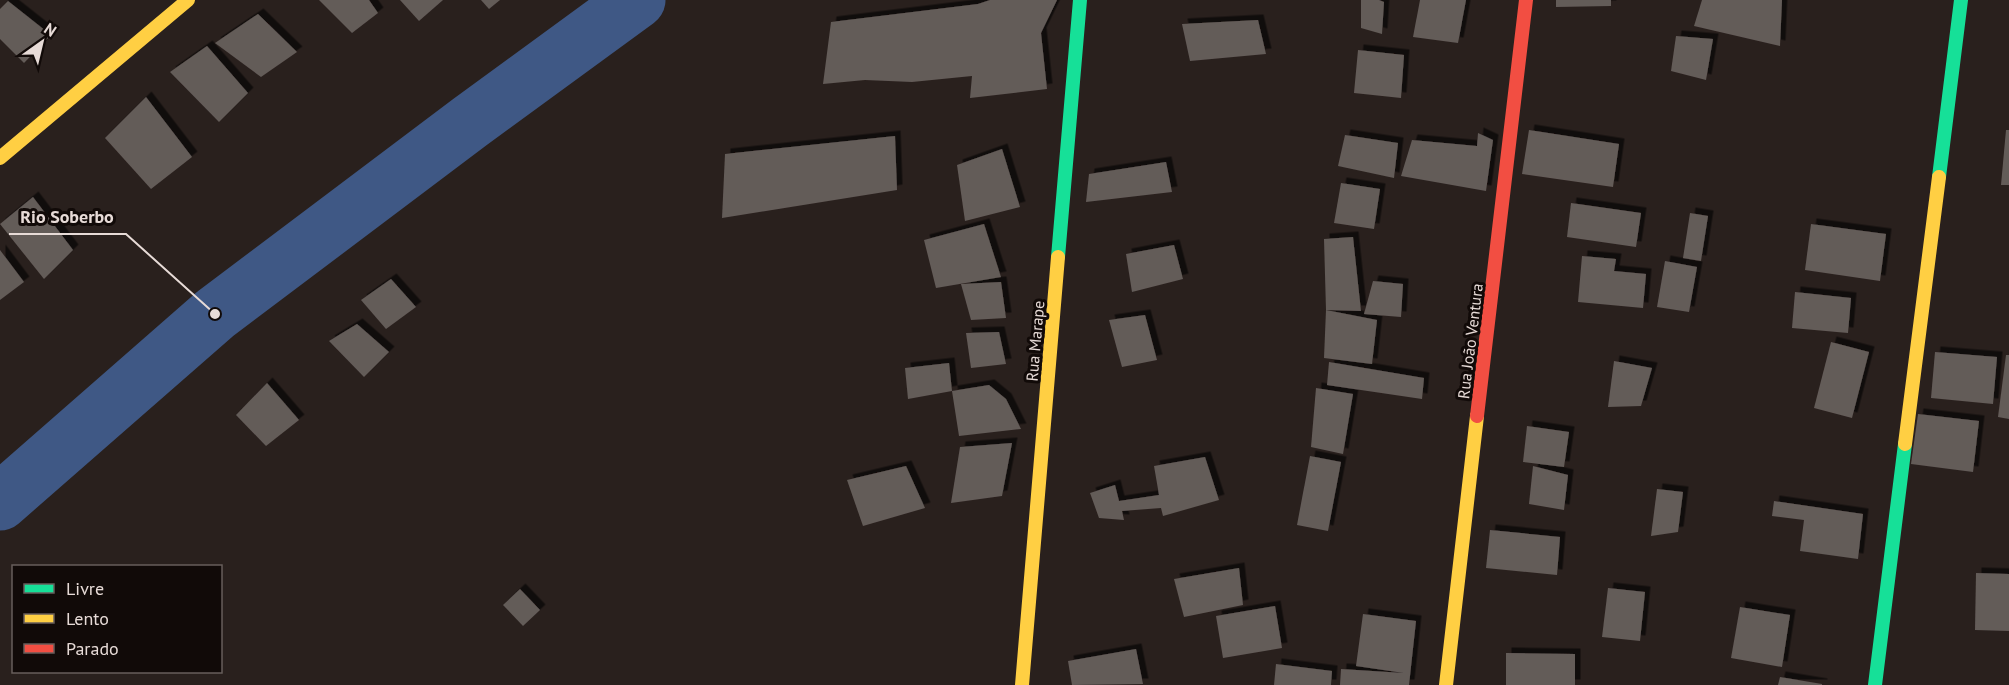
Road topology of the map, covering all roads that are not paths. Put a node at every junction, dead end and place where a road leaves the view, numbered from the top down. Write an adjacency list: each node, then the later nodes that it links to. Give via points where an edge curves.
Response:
1 (188, 0): 5 (street)
2 (1080, 0): 6 (street, Rua Marape)
3 (1526, 0): 7 (street, Rua João Ventura)
4 (1961, 0): 8 (street)
5 (0, 158)
6 (1022, 685)
7 (1446, 685)
8 (1875, 685)

